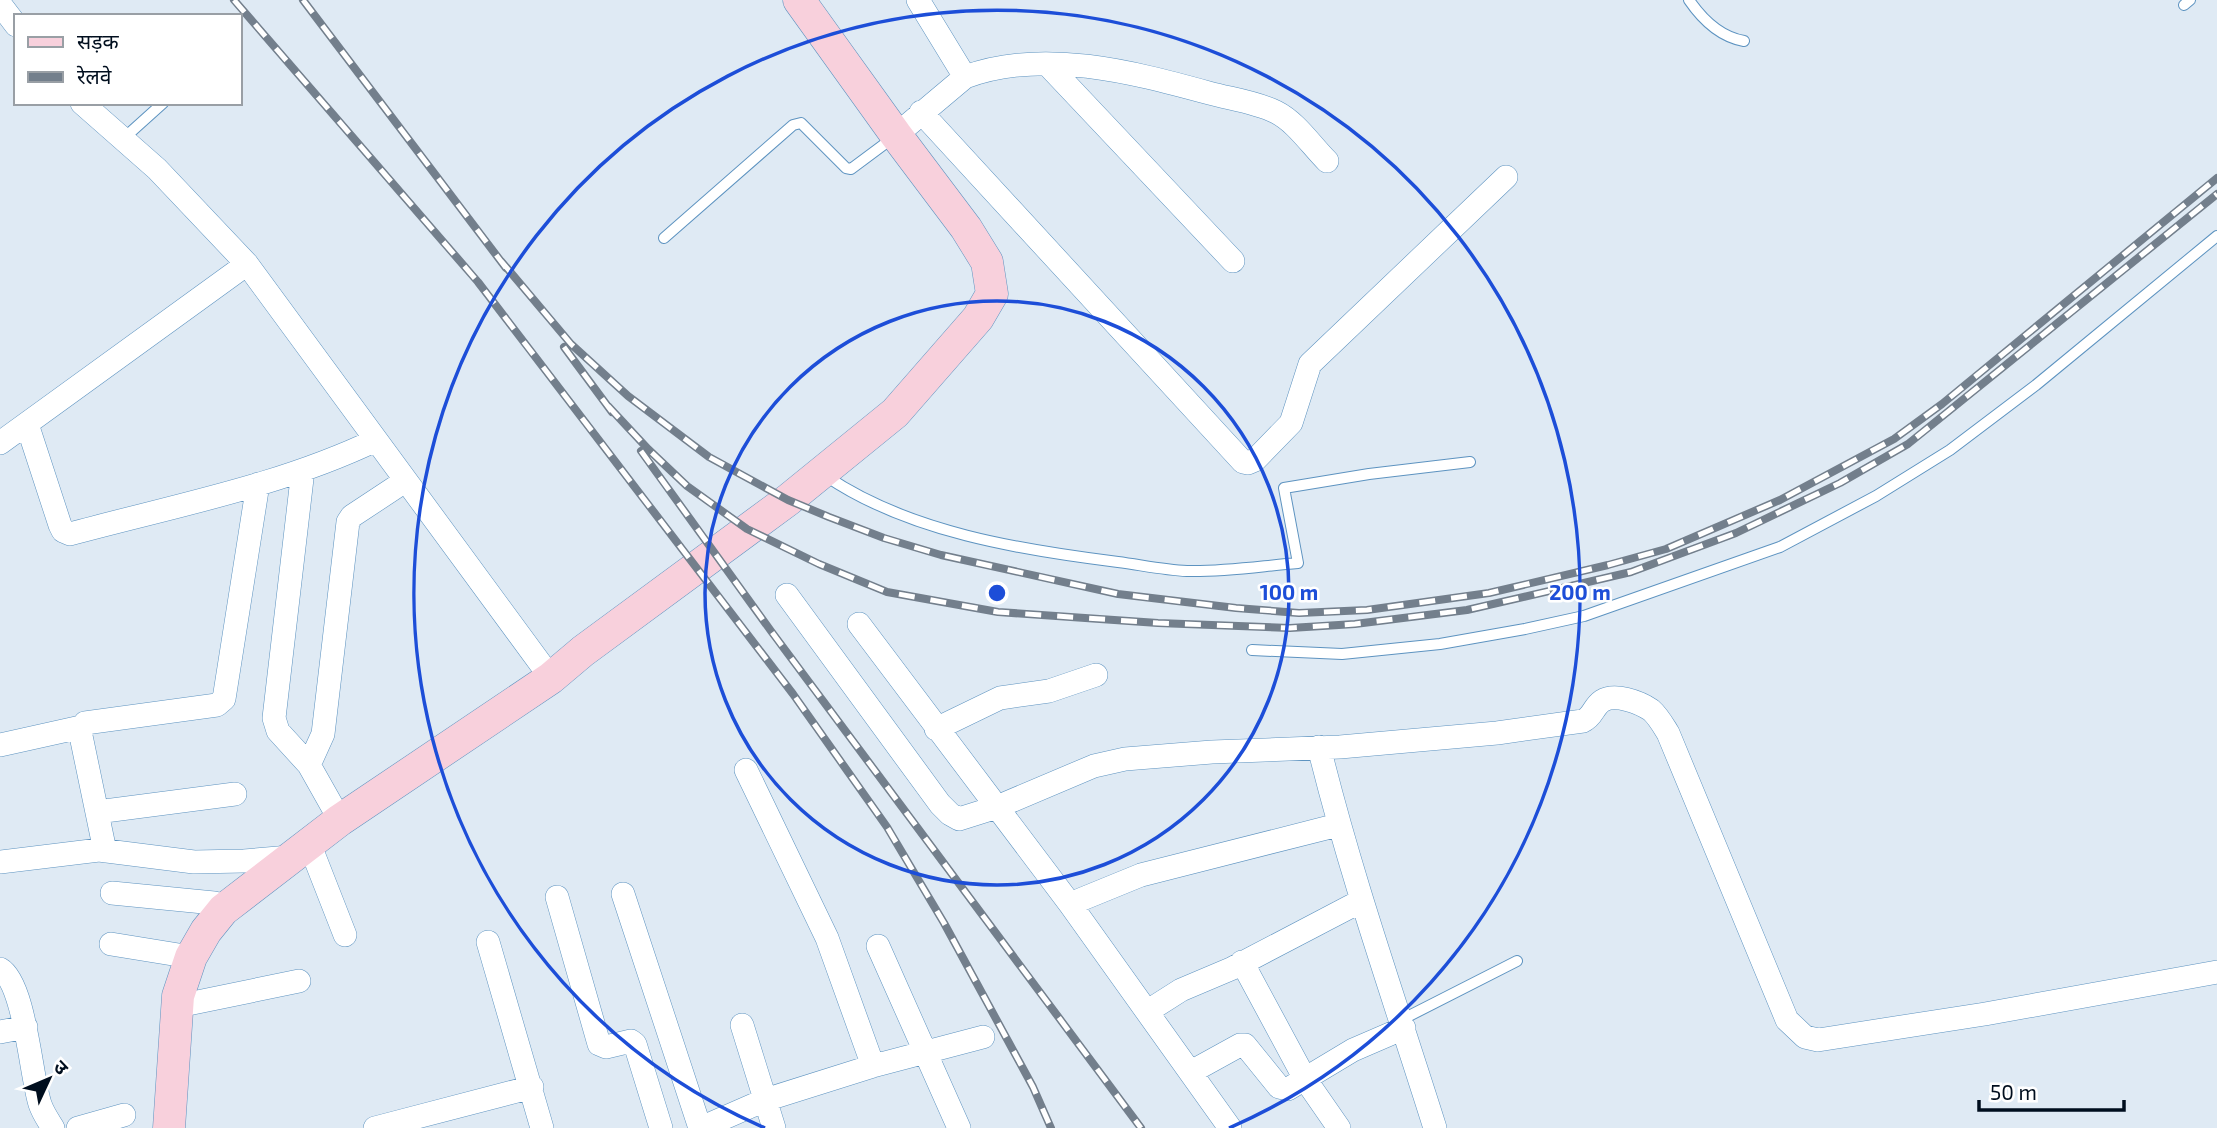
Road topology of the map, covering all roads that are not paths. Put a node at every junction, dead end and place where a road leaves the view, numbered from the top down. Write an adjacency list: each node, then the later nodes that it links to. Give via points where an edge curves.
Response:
1 (799, 0): 12 (street)
2 (918, 0): 8 (street)
3 (1689, 0): 6 (lane, via 1720,32)
4 (0, 4): 5 (street)
5 (14, 22)
6 (1744, 41)
7 (1047, 64): 8 (street); 14 (street, via 1118,70 1265,108 1286,119); 18 (street)
8 (965, 77): 11 (street)
9 (84, 105): 13 (street)
10 (161, 105): 13 (lane)
11 (921, 112): 12 (street); 15 (street, via 1248,463 1291,423 1310,364)
12 (895, 135): 17 (lane, via 852,169 809,128 793,125); 25 (street, via 987,262 992,294 978,318 895,413)
13 (123, 139): 19 (street, via 195,206)
14 (1326, 161)
15 (1506, 177)
16 (2217, 236): 30 (lane, via 1950,450 1780,547 1584,616 1525,629 1342,654)
17 (664, 238)
18 (1233, 261)
19 (247, 264): 20 (street); 21 (street)
20 (27, 424): 22 (street); 27 (street, via 60,525 70,534)
21 (376, 440): 24 (street); 26 (street)
22 (0, 443)
23 (1470, 461): 25 (lane, via 1284,488 1298,563 1186,571 1076,557 956,533 879,505)
24 (303, 470): 27 (street); 37 (street, via 274,718 278,731)
25 (820, 472): 32 (street)
26 (405, 481): 32 (street); 37 (street, via 348,523 323,734)
27 (258, 484): 33 (street, via 224,699 217,705)
28 (787, 595): 40 (street, via 950,814 959,819)
29 (859, 624): 34 (street)
30 (1252, 650)
31 (1096, 675): 34 (street, via 1049,691 1000,698)
32 (551, 678): 42 (street)
33 (81, 727): 35 (street); 41 (street)
34 (936, 729): 40 (street)
35 (0, 745)
36 (1319, 747): 40 (street, via 1125,759 1094,766); 43 (street); 61 (street, via 1497,733 1583,721 1599,703 1617,698 1642,705 1668,733 1787,1020 1805,1037 1818,1040 1985,1014)
37 (309, 765): 42 (street)
38 (746, 770): 71 (street, via 827,938)
39 (235, 794): 41 (street)
40 (997, 807): 51 (street)
41 (97, 812): 45 (street)
42 (340, 820): 44 (street)
43 (1338, 825): 50 (street); 51 (street, via 1155,871)
44 (300, 850): 45 (street, via 244,861 194,862); 52 (street); 53 (street)
45 (106, 851): 46 (street)
46 (0, 862)
47 (112, 893): 52 (street)
48 (623, 894): 84 (street)
49 (557, 897): 83 (street, via 599,1044 606,1047 631,1041 637,1047)
50 (1361, 901): 59 (street); 65 (street)
51 (1070, 904): 64 (street)
52 (228, 906): 57 (street)
53 (345, 935)
54 (488, 942): 74 (street)
55 (111, 944): 57 (street)
56 (878, 946): 70 (street)
57 (191, 957): 63 (street)
58 (1517, 961): 65 (lane)
59 (1242, 962): 64 (street); 73 (street)
60 (0, 969): 67 (street, via 8,976)
61 (2217, 972)
62 (299, 981): 63 (street)
63 (177, 1006): 80 (street)
64 (1148, 1011): 72 (street)
65 (1402, 1024): 73 (street); 89 (street)
66 (742, 1025): 75 (street)
67 (26, 1027): 68 (street); 78 (street, via 40,1105)
68 (0, 1032)
69 (983, 1037): 70 (street)
70 (926, 1052): 71 (street); 86 (street)
71 (873, 1066): 75 (street)
72 (1191, 1072): 73 (street, via 1245,1045 1283,1089); 87 (street)
73 (1305, 1079): 88 (street)
74 (532, 1087): 77 (street); 82 (street)
75 (765, 1100): 84 (street); 85 (street)
76 (124, 1115): 79 (street)
77 (444, 1119): 81 (street)
78 (53, 1128)
79 (78, 1128)
80 (169, 1128)
81 (375, 1128)
82 (542, 1128)
83 (661, 1128)
84 (701, 1128)
85 (774, 1128)
86 (959, 1128)
87 (1230, 1128)
88 (1339, 1128)
89 (1436, 1128)

